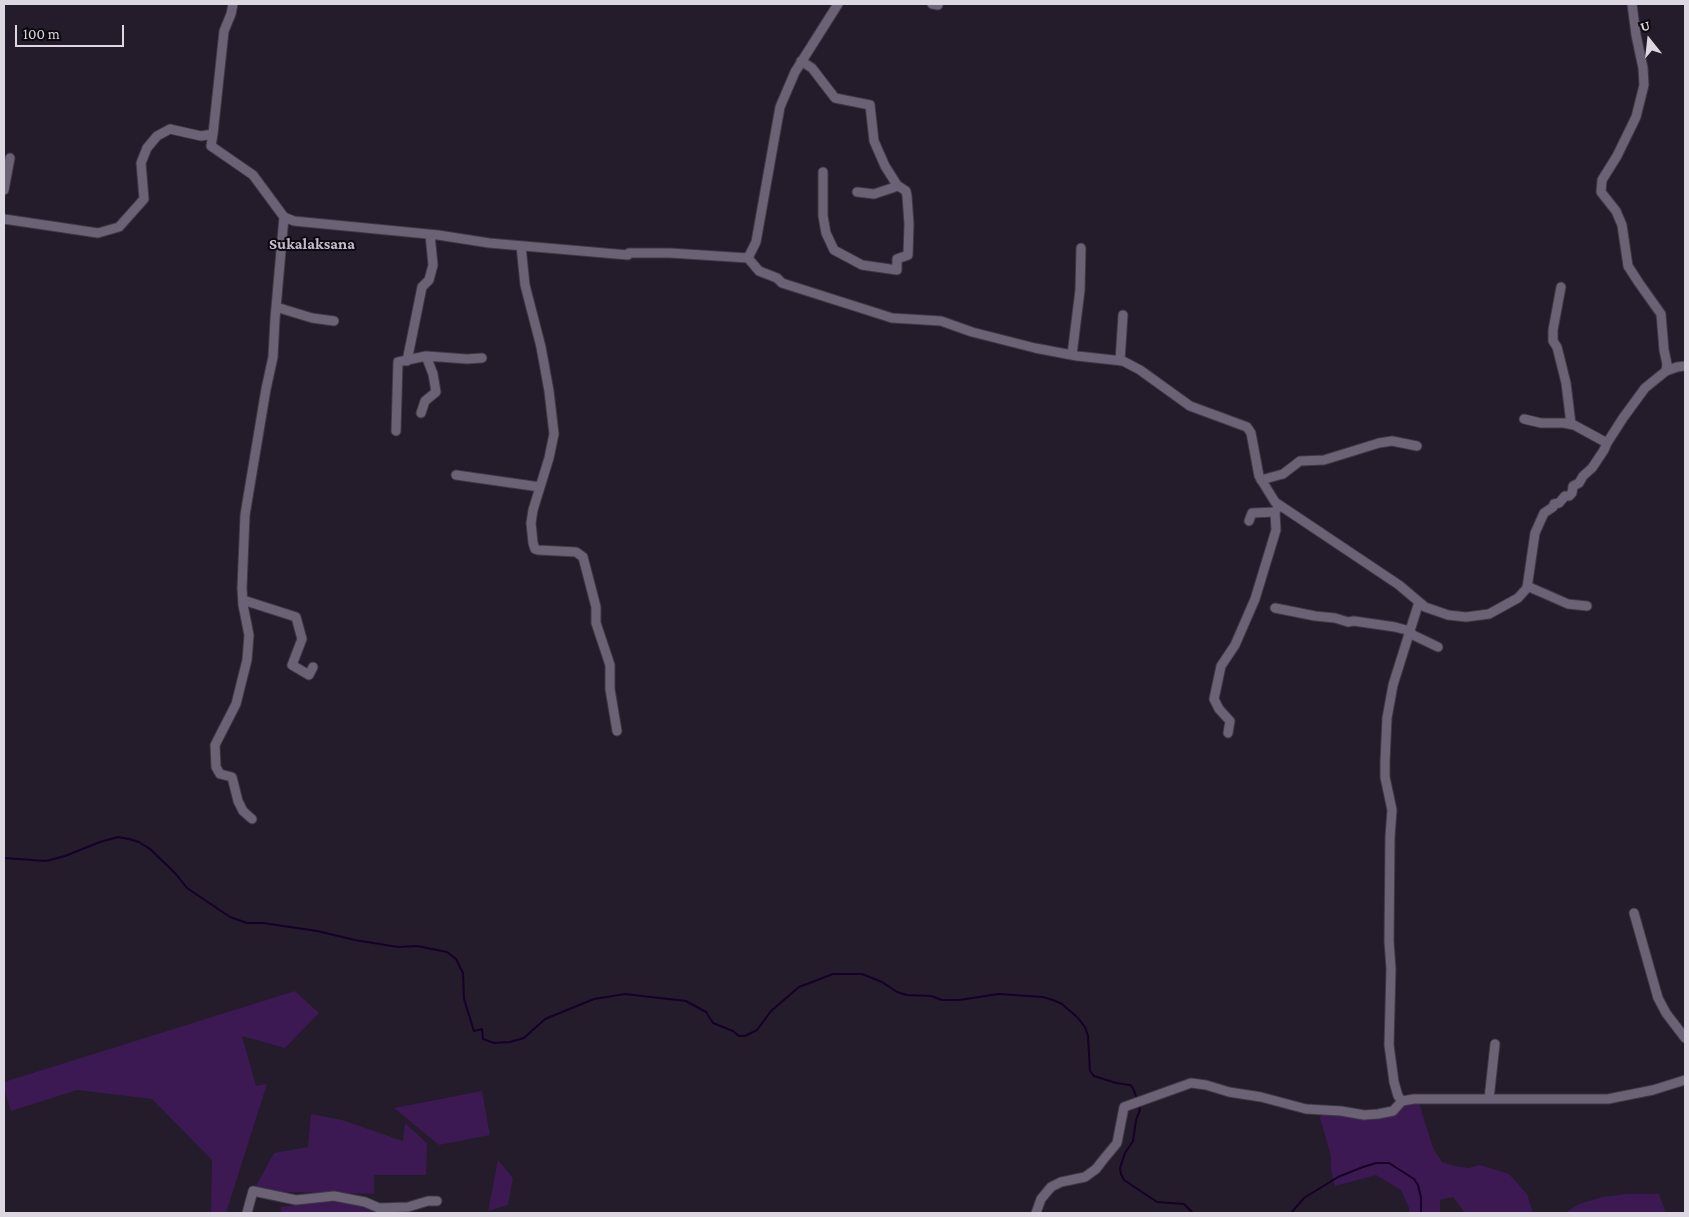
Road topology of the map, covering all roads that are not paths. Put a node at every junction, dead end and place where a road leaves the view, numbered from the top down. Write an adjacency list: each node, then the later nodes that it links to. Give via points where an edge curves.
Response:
1 (233, 4): 5 (street, via 224,31)
2 (838, 4): 4 (street)
3 (1632, 4): 27 (street, via 1644,85 1636,116 1602,180 1600,192 1622,225 1628,266 1661,314)
4 (801, 61): 8 (street, via 812,68 835,98 870,105 874,141); 16 (street, via 780,107 756,242)
5 (213, 134): 11 (street, via 210,146 253,175); 12 (street, via 201,136 170,130 157,136 141,163 144,199 119,226 98,233)
6 (10, 158): 9 (street)
7 (823, 172): 8 (street, via 826,233 834,250 862,265 897,270 897,259 908,256 907,196 906,191)
8 (897, 186): 10 (street, via 874,194)
9 (4, 190)
10 (857, 192)
11 (284, 217): 13 (street, via 294,221); 18 (street)
12 (4, 219)
13 (430, 234): 14 (street); 24 (street, via 433,265 429,280 422,287)
14 (521, 246): 16 (street, via 628,255 670,253); 36 (street, via 524,285 543,356 554,434)
15 (1081, 248): 21 (street, via 1080,290)
16 (748, 258): 21 (street, via 759,271 778,278 782,283 870,312 892,318 941,321 994,338)
17 (1561, 287): 30 (street, via 1553,330 1566,383)
18 (276, 307): 20 (street); 40 (street, via 273,356 245,515)
19 (1123, 316): 25 (street)
20 (334, 321)
21 (1072, 355): 25 (street)
22 (426, 356): 23 (street); 24 (street); 28 (street, via 436,392 425,401)
23 (482, 358)
24 (407, 361): 31 (street, via 397,364)
25 (1120, 361): 35 (street, via 1140,370 1190,406 1249,428)
26 (1685, 366): 27 (street)
27 (1666, 371): 32 (street, via 1639,395)
28 (421, 414)
29 (1524, 419): 30 (street)
30 (1569, 424): 32 (street)
31 (396, 431)
32 (1607, 443): 39 (street, via 1569,496 1554,504 1540,520 1533,542)
33 (1417, 446): 35 (street, via 1392,441 1379,443 1324,460 1300,461 1284,474)
34 (456, 475): 36 (street)
35 (1261, 480): 37 (street)
36 (540, 487): 47 (street, via 531,523 534,546 538,550 576,552 583,557 597,610 596,623 610,665 610,689)
37 (1277, 509): 38 (street, via 1252,514); 41 (street, via 1290,510 1399,584); 48 (street, via 1276,530 1256,599 1235,645 1221,666 1214,699 1230,721)
38 (1250, 521)
39 (1527, 586): 41 (street, via 1518,598 1495,612 1475,616 1448,615); 42 (street, via 1568,604)
40 (243, 600): 46 (street, via 296,617 302,639 292,665 308,675); 49 (street, via 249,634 248,660 236,704 215,745 214,755 220,774 232,777 238,801)
41 (1419, 602): 44 (street)
42 (1587, 606)
43 (1275, 608): 44 (street)
44 (1410, 631): 45 (street); 55 (street, via 1387,718 1386,777 1392,810 1389,1045 1394,1082)
45 (1438, 648)
46 (313, 667)
47 (617, 731)
48 (1228, 733)
49 (252, 819)
50 (1634, 913): 51 (street, via 1658,998)
51 (1685, 1038)
52 (1495, 1044): 54 (street)
53 (1685, 1080): 54 (street, via 1608,1099)
54 (1490, 1099): 55 (street)
55 (1402, 1101): 58 (street, via 1393,1111 1364,1115 1306,1110 1191,1083 1124,1107 1117,1143 1100,1165 1085,1177 1051,1187)
56 (437, 1201): 57 (street, via 379,1208 334,1196 296,1200 253,1191)
57 (247, 1213)
58 (1036, 1213)

